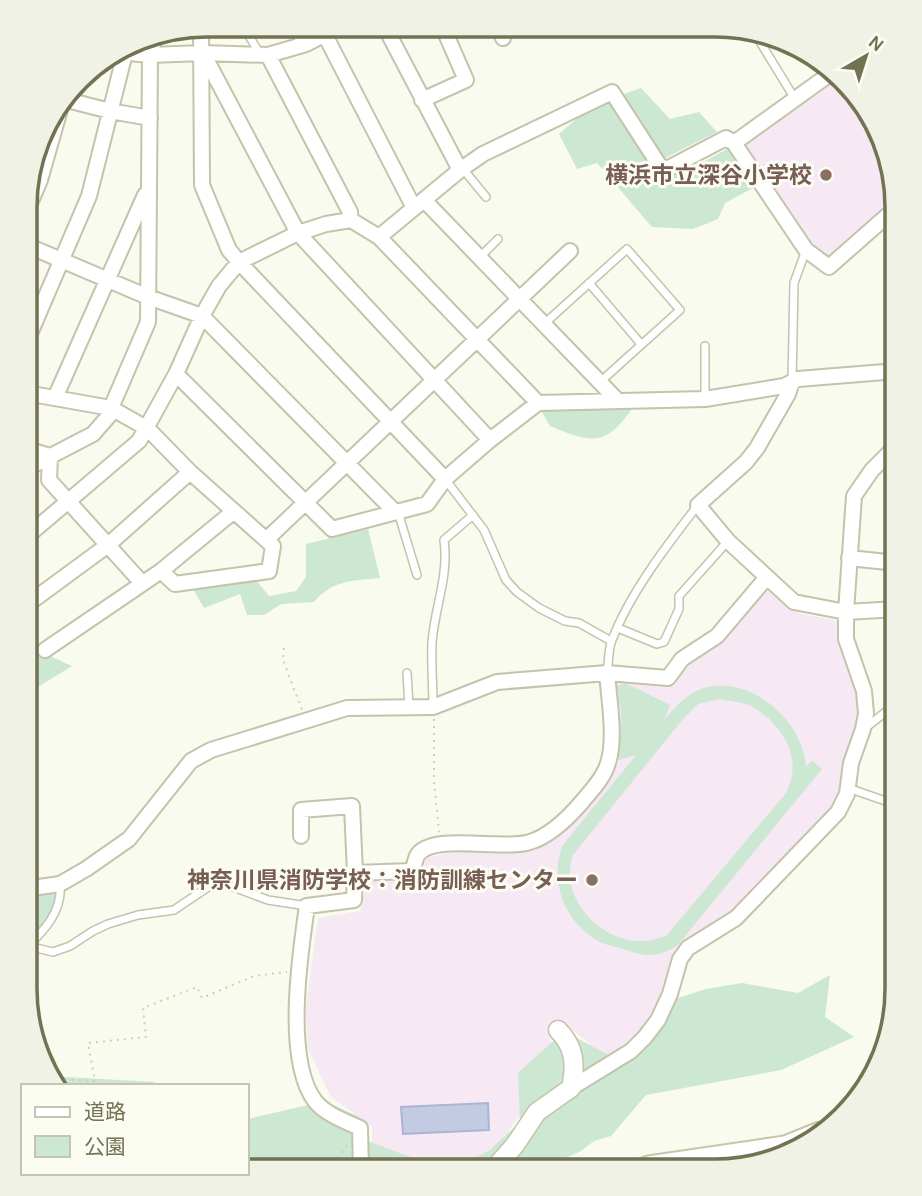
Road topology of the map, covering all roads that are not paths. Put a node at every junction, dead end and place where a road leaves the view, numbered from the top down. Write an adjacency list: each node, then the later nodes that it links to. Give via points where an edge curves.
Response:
1 (202, 37): 11 (street)
2 (251, 37): 13 (lane)
3 (302, 37): 9 (street)
4 (321, 37): 9 (street)
5 (326, 37): 28 (street)
6 (390, 37): 18 (street)
7 (447, 37): 18 (street, via 466,80)
8 (761, 43): 17 (lane)
9 (306, 44): 13 (street)
10 (152, 46): 14 (street)
11 (203, 52): 13 (street); 14 (street); 31 (street); 39 (street, via 202,185 229,250)
12 (134, 53): 14 (street)
13 (263, 54): 30 (street)
14 (150, 55): 21 (street)
15 (119, 61): 20 (street)
16 (825, 77): 17 (street)
17 (795, 99): 23 (street)
18 (422, 100): 24 (street)
19 (73, 102): 20 (street)
20 (110, 111): 21 (street); 38 (street, via 89,196)
21 (150, 118): 26 (street)
22 (52, 137): 25 (street)
23 (734, 143): 24 (street, via 726,138 663,171 611,92); 35 (street)
24 (461, 169): 27 (lane); 28 (street)
25 (38, 185)
26 (148, 190): 40 (street); 42 (street)
27 (486, 197)
28 (419, 204): 32 (street); 37 (street)
29 (885, 218): 35 (street, via 829,267)
30 (351, 220): 31 (street); 32 (street)
31 (298, 233): 39 (street); 52 (street)
32 (379, 237): 47 (street)
33 (498, 239): 37 (lane)
34 (37, 250): 38 (street)
35 (806, 250): 54 (lane, via 794,283)
36 (570, 251): 43 (street)
37 (480, 257): 43 (street)
38 (62, 260): 40 (street); 45 (street)
39 (239, 262): 44 (street); 61 (street)
40 (106, 279): 42 (street); 56 (street)
41 (589, 283): 46 (lane); 48 (lane); 48 (lane, via 627,249 680,310)
42 (148, 297): 44 (street); 60 (street, via 148,322)
43 (520, 299): 46 (street); 47 (street)
44 (202, 316): 51 (street); 68 (street)
45 (37, 318)
46 (544, 324): 53 (street)
47 (478, 339): 52 (street); 59 (street)
48 (641, 344): 53 (lane)
49 (705, 346): 57 (lane)
50 (885, 372): 54 (street)
51 (176, 374): 62 (street); 72 (street)
52 (434, 380): 61 (street); 63 (street)
53 (600, 382): 58 (street)
54 (792, 382): 57 (street); 73 (street, via 757,448)
55 (37, 395): 56 (street)
56 (55, 398): 60 (street)
57 (705, 399): 58 (street)
58 (617, 400): 59 (street)
59 (538, 402): 63 (street)
60 (112, 409): 62 (street); 65 (street, via 93,435)
61 (391, 422): 68 (street); 70 (street)
62 (148, 429): 69 (street); 71 (street)
63 (490, 440): 70 (street)
64 (37, 452): 65 (street)
65 (50, 456): 67 (street); 71 (street, via 49,480)
66 (885, 457): 81 (street, via 854,496)
67 (37, 463)
68 (347, 463): 72 (street); 75 (street)
69 (190, 472): 74 (street); 80 (street)
70 (445, 479): 75 (street, via 426,504); 76 (lane)
71 (68, 502): 77 (street); 80 (street)
72 (305, 503): 75 (street, via 332,529); 78 (street)
73 (698, 505): 79 (street); 90 (lane, via 655,562)
74 (234, 511): 78 (street); 83 (street)
75 (397, 511): 84 (lane)
76 (474, 515): 91 (lane, via 506,580 517,592 539,608 579,623); 96 (lane, via 444,540 445,578 432,641)
77 (37, 528)
78 (267, 539): 83 (street, via 273,546 269,571 175,584)
79 (728, 541): 85 (street); 90 (lane, via 679,596 679,609 664,642 657,644)
80 (108, 545): 86 (street); 87 (street)
81 (849, 558): 82 (street); 89 (street)
82 (885, 562)
83 (161, 571): 86 (street)
84 (417, 575)
85 (767, 577): 89 (street, via 794,602); 94 (street, via 717,636 682,659 668,678)
86 (142, 583): 92 (street)
87 (37, 597)
88 (885, 610): 89 (street)
89 (846, 612): 98 (street, via 846,639 864,691)
90 (618, 628): 91 (lane)
91 (611, 642): 94 (lane)
92 (45, 650)
93 (407, 673): 95 (lane)
94 (607, 673): 96 (street, via 497,682); 102 (street, via 608,765 577,808 554,830 532,842 510,846 439,844 425,848 417,855 412,872)
95 (409, 706): 96 (street); 103 (street, via 347,708 211,750 191,761 129,839)
96 (433, 707)
97 (885, 713): 98 (lane)
98 (863, 729): 99 (street)
99 (847, 788): 100 (lane); 109 (street, via 838,812 736,918 688,947 658,1020 645,1037 631,1051)
100 (885, 801)
101 (300, 836): 102 (street, via 301,810 352,806)
102 (355, 873): 105 (street, via 354,900)
103 (60, 884): 104 (street); 106 (lane, via 52,920)
104 (37, 887)
105 (307, 906): 107 (lane, via 216,884 166,913 108,923 53,952); 110 (street, via 297,1011 307,1087 324,1109 360,1128)
106 (37, 936)
107 (37, 950)
108 (558, 1030): 109 (street, via 573,1054)
109 (571, 1088): 111 (street, via 537,1112)
110 (361, 1159)
111 (503, 1159)

